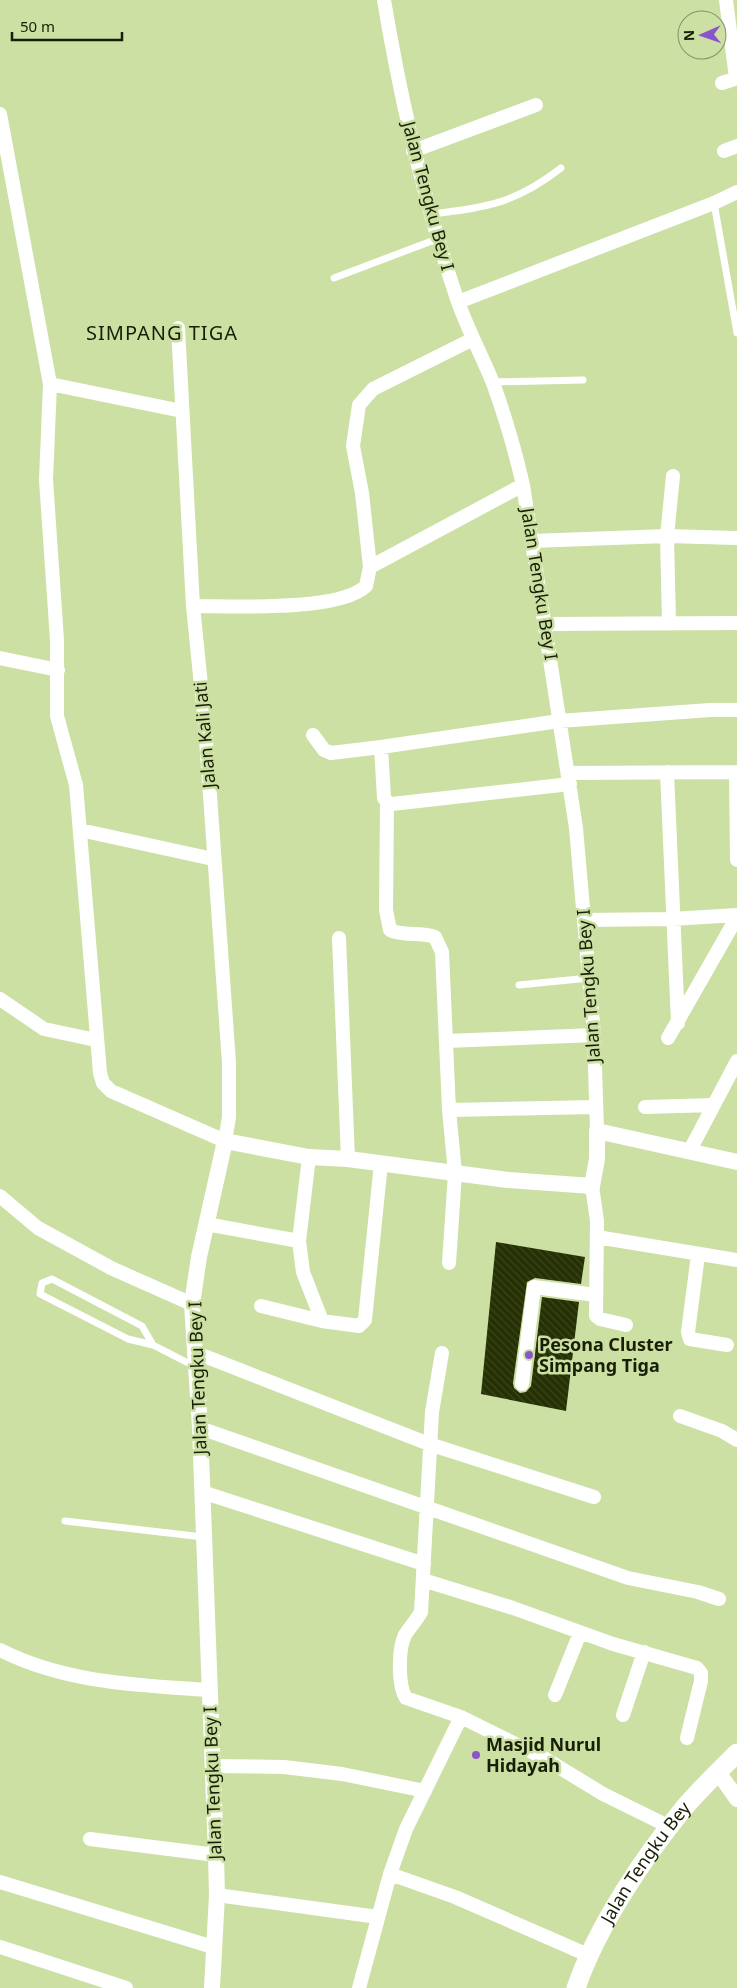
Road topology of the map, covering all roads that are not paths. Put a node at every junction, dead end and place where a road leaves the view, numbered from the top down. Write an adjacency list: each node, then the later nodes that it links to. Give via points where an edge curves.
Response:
1 (384, 0): 7 (street, Jalan Tengku Bey I)
2 (730, 5): 3 (street)
3 (737, 78): 4 (street)
4 (722, 83)
5 (536, 105): 7 (street)
6 (0, 114): 20 (street)
7 (413, 151): 11 (street, Jalan Tengku Bey I)
8 (561, 168): 11 (lane, via 506,202)
9 (737, 192): 10 (street)
10 (714, 203): 14 (street); 16 (lane)
11 (430, 214): 12 (street, Jalan Tengku Bey I)
12 (437, 239): 13 (lane); 14 (street, Jalan Tengku Bey I)
13 (334, 278)
14 (458, 302): 17 (street, Jalan Tengku Bey I)
15 (178, 328): 21 (street, Jalan Kali Jati)
16 (737, 333)
17 (473, 339): 19 (street, Jalan Tengku Bey I); 27 (street, via 373,389 359,405 353,446)
18 (583, 380): 19 (lane)
19 (492, 382): 23 (street, Jalan Tengku Bey I)
20 (50, 384): 21 (street); 33 (street, via 46,480)
21 (182, 411): 28 (street, Jalan Kali Jati)
22 (673, 476): 24 (street)
23 (523, 485): 26 (street, Jalan Tengku Bey I); 27 (street)
24 (666, 536): 25 (street); 26 (street); 29 (street)
25 (737, 538)
26 (532, 541): 31 (street, Jalan Tengku Bey I)
27 (370, 567): 28 (street, via 369,579 362,591 335,599 273,606)
28 (193, 606): 43 (street, Jalan Kali Jati, via 205,725)
29 (669, 623): 30 (street); 31 (street)
30 (737, 623)
31 (545, 624): 35 (street, Jalan Tengku Bey I)
32 (0, 658): 33 (street)
33 (58, 670): 42 (street, via 56,716 76,785)
34 (737, 710): 35 (street)
35 (559, 722): 37 (street); 40 (street, Jalan Tengku Bey I)
36 (312, 735): 37 (street, via 324,750 331,753)
37 (381, 748): 41 (street, via 384,798)
38 (667, 772): 39 (street); 40 (street); 46 (street)
39 (736, 772): 44 (street)
40 (569, 779): 41 (street, via 411,803); 47 (street, Jalan Tengku Bey I)
41 (387, 802): 56 (street, via 388,923 390,930 396,933 428,935 439,942)
42 (80, 830): 43 (street); 55 (street)
43 (213, 859): 63 (street, Jalan Kali Jati, via 229,1063 229,1117)
44 (737, 860)
45 (737, 916): 46 (street); 52 (street)
46 (672, 919): 47 (street); 52 (street)
47 (585, 920): 49 (street, Jalan Tengku Bey I)
48 (340, 938): 66 (street)
49 (589, 978): 50 (lane); 53 (street, Jalan Tengku Bey I)
50 (519, 985)
51 (0, 999): 55 (street, via 44,1029)
52 (678, 1023): 54 (street)
53 (594, 1035): 56 (street); 59 (street, Jalan Tengku Bey I)
54 (668, 1038)
55 (96, 1040): 63 (street, via 100,1073 110,1091)
56 (446, 1040): 61 (street)
57 (737, 1062): 58 (street)
58 (712, 1105): 60 (street); 64 (street)
59 (596, 1106): 61 (street); 62 (street, Jalan Tengku Bey I)
60 (645, 1108)
61 (449, 1110): 69 (street)
62 (597, 1131): 64 (street); 70 (street, Jalan Tengku Bey I, via 597,1159)
63 (225, 1141): 65 (street); 72 (street, Jalan Tengku Bey I)
64 (688, 1152): 67 (street)
65 (309, 1156): 66 (street); 74 (street)
66 (348, 1159): 68 (street)
67 (737, 1162)
68 (380, 1163): 69 (street); 81 (street, via 365,1320 359,1326)
69 (454, 1173): 70 (street); 77 (street)
70 (592, 1186): 73 (street, Jalan Tengku Bey I)
71 (0, 1196): 79 (street, via 38,1228 111,1268)
72 (206, 1224): 74 (street); 79 (street, Jalan Tengku Bey I)
73 (597, 1237): 75 (street); 78 (street, Jalan Tengku Bey I)
74 (299, 1241): 81 (street, via 303,1272)
75 (698, 1255): 76 (street); 84 (street, via 688,1332 690,1339)
76 (737, 1260)
77 (449, 1263)
78 (596, 1294): 82 (street, Jalan Tengku Bey I, via 596,1311 600,1319); 87 (street, via 534,1287)
79 (192, 1304): 86 (street, Jalan Tengku Bey I)
80 (261, 1306): 81 (street)
81 (322, 1321)
82 (626, 1325)
83 (153, 1345): 83 (lane, via 128,1339 40,1294 42,1283 52,1279 142,1326); 86 (lane)
84 (727, 1345)
85 (442, 1353): 91 (street)
86 (194, 1360): 89 (street, Jalan Tengku Bey I); 91 (street)
87 (522, 1384)
88 (680, 1416): 90 (street)
89 (200, 1428): 92 (street, Jalan Tengku Bey I); 94 (street)
90 (737, 1440)
91 (429, 1444): 93 (street); 94 (street)
92 (202, 1492): 96 (street, Jalan Tengku Bey I); 97 (street)
93 (594, 1497)
94 (427, 1508): 97 (street); 99 (street, via 628,1578)
95 (65, 1521): 96 (lane)
96 (203, 1537): 103 (street, Jalan Tengku Bey I)
97 (424, 1564): 98 (street)
98 (423, 1580): 100 (street, via 488,1599); 106 (street, via 421,1612 404,1636 401,1691 406,1698)
99 (719, 1599)
100 (580, 1633): 102 (street); 104 (street)
101 (0, 1650): 103 (street, via 68,1676 132,1685)
102 (644, 1652): 105 (street); 107 (street, via 697,1668 701,1673)
103 (209, 1690): 109 (street, Jalan Tengku Bey I)
104 (555, 1695)
105 (623, 1714)
106 (461, 1717): 111 (street); 113 (street)
107 (687, 1738)
108 (737, 1753): 110 (main road, Jalan Tengku Bey)
109 (212, 1766): 111 (street, via 293,1768 342,1774); 115 (street, Jalan Tengku Bey I)
110 (718, 1772): 112 (street); 113 (main road, Jalan Tengku Bey)
111 (425, 1791): 116 (street, via 406,1829)
112 (737, 1799)
113 (670, 1827): 122 (main road, Jalan Tengku Bey, via 632,1880)
114 (90, 1839): 115 (street)
115 (216, 1855): 118 (street, Jalan Tengku Bey I)
116 (390, 1874): 119 (street); 122 (street, via 455,1897)
117 (0, 1882): 121 (street)
118 (217, 1895): 119 (street); 121 (street, Jalan Tengku Bey I)
119 (378, 1917): 125 (street)
120 (0, 1947): 123 (street)
121 (213, 1947): 124 (street, Jalan Tengku Bey I)
122 (588, 1955): 126 (main road, Jalan Tengku Bey)
123 (126, 1988)
124 (212, 1988)
125 (359, 1988)
126 (576, 1988)

